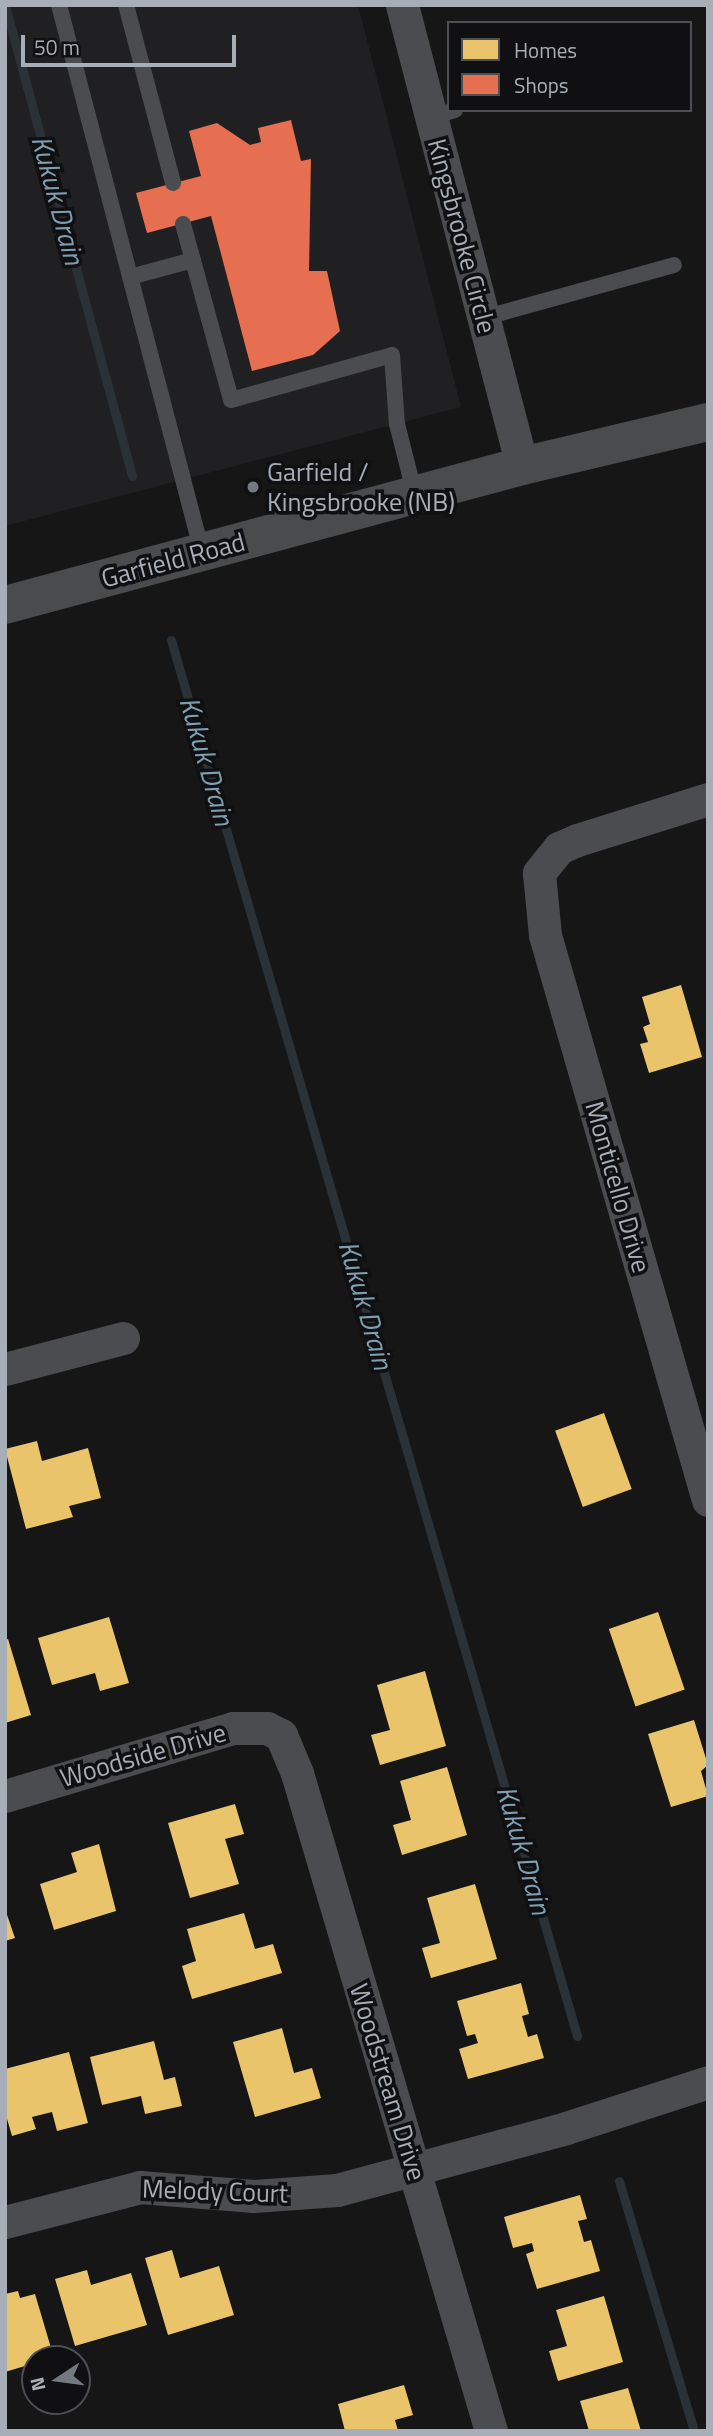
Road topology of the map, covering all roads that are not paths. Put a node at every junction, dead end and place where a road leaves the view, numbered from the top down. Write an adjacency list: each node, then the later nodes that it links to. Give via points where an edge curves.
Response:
1 (59, 5): 9 (lane)
2 (126, 5): 5 (lane)
3 (402, 5): 4 (street, Kingsbrooke Circle)
4 (443, 113): 10 (street, Kingsbrooke Circle)
5 (173, 183)
6 (183, 224): 7 (lane)
7 (193, 260): 9 (lane); 13 (lane, via 231,400 393,355 397,424)
8 (674, 265): 10 (lane)
9 (130, 276): 14 (lane)
10 (483, 318): 12 (street, Kingsbrooke Circle)
11 (708, 422): 12 (main road, Garfield Road)
12 (522, 467): 13 (main road, Garfield Road)
13 (415, 495): 14 (main road, Garfield Road)
14 (202, 552): 15 (main road, Garfield Road)
15 (5, 605)
16 (708, 799): 19 (street, Monticello Drive, via 577,840 559,848 539,873 545,935)
17 (123, 1338): 18 (street)
18 (5, 1369)
19 (708, 1500)
20 (281, 1735): 21 (street, Woodside Drive, via 267,1728 233,1728); 23 (street, Woodstream Drive, via 297,1773)
21 (5, 1796)
22 (708, 2082): 23 (street, Melody Court, via 566,2128)
23 (414, 2168): 24 (street, Melody Court, via 337,2190 296,2195 140,2186); 25 (street, Woodstream Drive)
24 (5, 2222)
25 (491, 2431)

